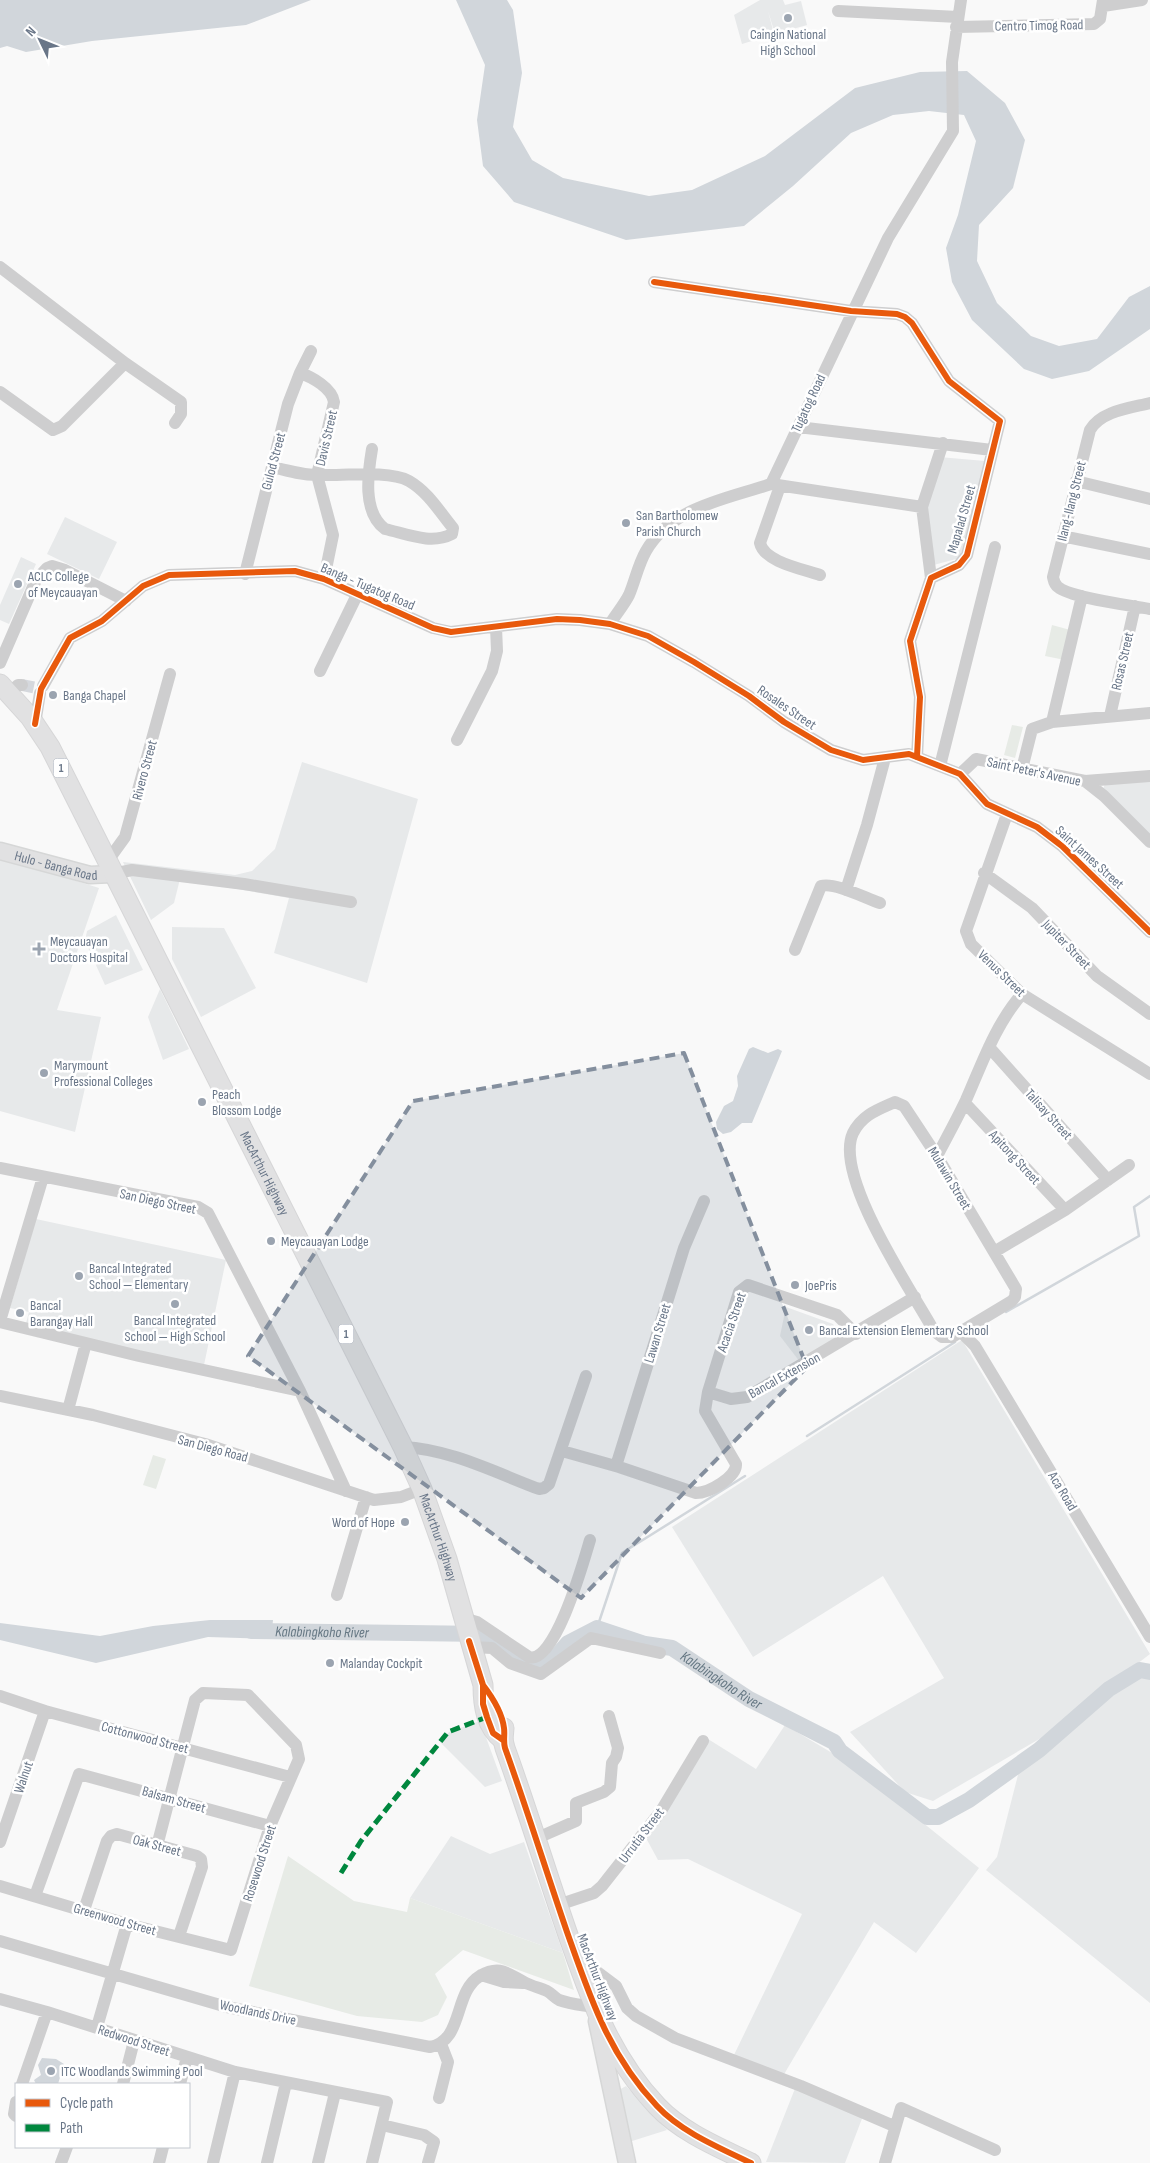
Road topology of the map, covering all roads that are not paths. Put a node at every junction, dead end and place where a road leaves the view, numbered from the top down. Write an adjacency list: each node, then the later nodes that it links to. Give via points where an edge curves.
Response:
1 (961, 0): 5 (street)
2 (1142, 0): 3 (street)
3 (1103, 3): 5 (street, Centro Timog Road, via 1100,20 1094,24)
4 (838, 12): 5 (street)
5 (957, 22): 8 (street, Tugatog Road, via 952,62 953,131 902,212)
6 (0, 267): 10 (street)
7 (654, 282): 8 (street)
8 (851, 311): 15 (street, Tugatog Road); 18 (street, Mapalad Street, via 897,314 912,323 949,380 1000,421)
9 (311, 351): 11 (street, Gulod Street)
10 (125, 363): 12 (street, via 62,426 54,430); 14 (street, via 181,402 181,414)
11 (300, 373): 19 (street, Gulod Street, via 288,404); 21 (street, Davis Street, via 314,380 333,397)
12 (0, 392)
13 (1150, 403): 22 (street, Ilang-Ilang Street, via 1095,420)
14 (175, 423)
15 (798, 427): 16 (street); 23 (street, Tugatog Road)
16 (942, 443): 18 (street); 25 (street)
17 (372, 449): 20 (street)
18 (992, 450): 31 (street, Mapalad Street, via 964,561)
19 (273, 467): 21 (street); 29 (street, Gulod Street)
20 (368, 474): 20 (street, via 410,481 428,496 453,528 452,534 433,540 386,529 379,524 371,509); 21 (street)
21 (317, 475): 32 (street, Davis Street, via 333,534)
22 (1076, 481): 24 (street); 26 (street, Ilang-Ilang Street)
23 (776, 485): 25 (street); 30 (street, Tugatog Road, via 760,543 762,549 770,557); 38 (street, via 688,512 666,527 644,554 628,596)
24 (1150, 499)
25 (922, 507): 31 (street, Mapalad Street)
26 (1062, 536): 28 (street); 34 (street, Ilang-Ilang Street, via 1054,584 1059,589)
27 (995, 547): 51 (street)
28 (1150, 554)
29 (245, 574): 32 (street, Banga - Tugatog Road, via 295,571); 35 (street, Banga - Tugatog Road, via 205,572 169,575 143,586)
30 (820, 574)
31 (930, 578): 49 (street, Mapalad Street, via 910,641 920,697)
32 (324, 579): 33 (street, Banga - Tugatog Road)
33 (357, 595): 39 (street, Banga - Tugatog Road, via 443,631); 41 (street)
34 (1082, 596): 36 (street); 46 (street)
35 (126, 601): 40 (street, via 65,570 52,566 46,568 36,580); 47 (street, Banga - Tugatog Road, via 102,621 70,638 42,690)
36 (1135, 606): 37 (street); 45 (street, Rosas Street)
37 (1150, 609)
38 (610, 624): 39 (street, Banga - Tugatog Road, via 557,619); 50 (street, Rosales Street, via 648,636 673,649 831,750 863,760)
39 (496, 626): 48 (street, via 497,652 492,671)
40 (0, 663)
41 (320, 671)
42 (170, 674): 59 (street, Rivero Street, via 125,837)
43 (10, 687): 47 (highway, MacArthur Highway / 1)
44 (1150, 713): 45 (street)
45 (1110, 716): 46 (street)
46 (1052, 722): 52 (street, via 1032,729)
47 (35, 724): 59 (highway, MacArthur Highway / 1, via 50,747)
48 (457, 740)
49 (916, 757): 50 (street, Rosales Street, via 900,754); 51 (street, Rosales Street)
50 (885, 758): 61 (street)
51 (940, 766): 53 (street, Rosales Street)
52 (1022, 769): 53 (street, Saint Peter's Avenue, via 976,759); 55 (street, Saint Peter's Avenue)
53 (960, 774): 56 (street, Saint James Street, via 987,804)
54 (1150, 776): 55 (street)
55 (1085, 781): 57 (street, Saint Peter's Avenue)
56 (1007, 814): 60 (street, Venus Street); 64 (street, Saint James Street, via 1037,828 1062,846)
57 (1150, 842)
58 (0, 851): 59 (main road, Hulo - Banga Road, via 90,876)
59 (110, 868): 62 (street, via 244,884); 89 (highway, MacArthur Highway / 1)
60 (984, 873): 66 (street, Venus Street, via 966,931 972,944); 67 (street, Jupiter Street, via 1032,908 1097,976)
61 (846, 890): 63 (street); 65 (street, via 821,886)
62 (350, 902)
63 (880, 903)
64 (1150, 932)
65 (795, 950)
66 (1022, 994): 68 (street, via 1010,1008); 69 (street, Venus Street)
67 (1150, 1014)
68 (989, 1047): 70 (street); 75 (street, Talisay Street)
69 (1150, 1074)
70 (964, 1103): 71 (street); 77 (street, Apitong Street)
71 (937, 1156): 78 (street, Mulawin Street); 79 (street, Mulawin Street, via 904,1106 895,1102 869,1113 853,1134 849,1147 853,1173 873,1227)
72 (1129, 1165): 75 (street)
73 (0, 1168): 74 (street, San Diego Street)
74 (43, 1178): 80 (street); 85 (street, San Diego Street, via 198,1207 208,1213)
75 (1108, 1180): 77 (street)
76 (704, 1201): 91 (street, Lawan Street, via 684,1248)
77 (1064, 1210): 78 (street)
78 (994, 1252): 81 (street, via 1014,1284 1016,1297)
79 (915, 1297): 81 (street, via 934,1331 942,1337 952,1337); 82 (street, Bancal Extension)
80 (0, 1322): 83 (street)
81 (960, 1331): 98 (street, Aca Road, via 975,1346)
82 (856, 1334): 86 (street, Bancal Extension, via 747,1397 731,1398); 86 (street, Acacia Street, via 837,1315 748,1285 742,1287)
83 (86, 1343): 85 (street); 88 (street)
84 (586, 1376): 90 (street)
85 (300, 1391): 93 (street, San Diego Street)
86 (708, 1392): 91 (street, via 705,1411 736,1464 732,1476 704,1492 696,1493)
87 (0, 1396): 88 (street, San Diego Road)
88 (68, 1410): 93 (street, San Diego Road, via 222,1449)
89 (403, 1447): 90 (street, via 452,1456 539,1489 549,1484); 92 (highway, MacArthur Highway / 1)
90 (562, 1451): 91 (street)
91 (616, 1466)
92 (422, 1489): 94 (street, San Diego Road, via 401,1497 374,1500); 97 (highway, MacArthur Highway / 1, via 447,1559)
93 (346, 1491): 94 (street, San Diego Road)
94 (366, 1497): 96 (street)
95 (590, 1540): 97 (street, via 566,1612 542,1655 529,1657 478,1622)
96 (337, 1595)
97 (467, 1633): 99 (street, via 510,1663 541,1674 591,1638); 108 (highway, MacArthur Highway / 1, via 483,1685 483,1704 493,1733 503,1740)
98 (1150, 1637)
99 (660, 1653)
100 (0, 1696): 101 (street, Cottonwood Street)
101 (45, 1711): 104 (street, Cottonwood Street); 109 (street, Walnut)
102 (609, 1716): 108 (street, via 618,1748 612,1763 610,1787 576,1803 577,1817 573,1823)
103 (703, 1741): 113 (street, Urrutia Street, via 661,1811 602,1886 594,1893)
104 (182, 1747): 105 (street, Cottonwood Street); 105 (street, Rosewood Street, via 198,1696 203,1693 242,1694 252,1699 296,1745 299,1760); 106 (street)
105 (290, 1777): 107 (street, Rosewood Street)
106 (169, 1797): 107 (street, Balsam Street); 110 (street); 112 (street, Balsam Street, via 78,1774)
107 (270, 1826): 118 (street, Rosewood Street)
108 (535, 1839): 113 (highway, MacArthur Highway / 1)
109 (0, 1842)
110 (157, 1846): 114 (street, Oak Street, via 117,1834 111,1836); 116 (street, Oak Street, via 202,1859)
111 (0, 1886): 112 (street, Greenwood Street)
112 (35, 1896): 114 (street, Greenwood Street)
113 (558, 1905): 119 (highway, MacArthur Highway / 1)
114 (84, 1910): 115 (street, Greenwood Street)
115 (127, 1924): 116 (street, Greenwood Street); 120 (street)
116 (179, 1936): 118 (street, Greenwood Street)
117 (0, 1941): 120 (street, Woodlands Drive)
118 (231, 1950)
119 (580, 1972): 122 (highway, MacArthur Highway / 1); 138 (street, via 596,1971 616,1986 627,2008 636,2016 675,2038)
120 (112, 1975): 124 (street); 126 (street, Woodlands Drive, via 227,2007 430,2047)
121 (0, 2000): 123 (street, Redwood Street)
122 (592, 2005): 126 (street, via 558,1991 548,1992 526,1983 481,1976 469,1986 451,2034); 128 (highway, MacArthur Highway / 1); 130 (main road)
123 (47, 2012): 124 (street, Redwood Street); 131 (street)
124 (96, 2027): 125 (street, Redwood Street)
125 (134, 2041): 127 (street, Redwood Street); 132 (street)
126 (441, 2044): 136 (street, via 448,2062)
127 (187, 2057): 129 (street, Redwood Street); 133 (street)
128 (621, 2059): 130 (main road); 150 (highway, MacArthur Highway / 1, via 661,2110 693,2132)
129 (235, 2072): 134 (street, Redwood Street); 144 (street)
130 (608, 2077): 149 (main road)
131 (22, 2083)
132 (123, 2083)
133 (180, 2083)
134 (286, 2083): 135 (street, Redwood Street); 145 (street)
135 (335, 2093): 137 (street, Redwood Street, via 387,2102); 146 (street)
136 (439, 2098)
137 (382, 2125): 147 (street); 148 (street, via 424,2135 434,2142)
138 (894, 2126): 141 (street, via 901,2108); 151 (street)
139 (67, 2148): 142 (street)
140 (163, 2148): 143 (street)
141 (995, 2150)
142 (61, 2163)
143 (159, 2163)
144 (213, 2163)
145 (267, 2163)
146 (318, 2163)
147 (372, 2163)
148 (428, 2163)
149 (627, 2163)
150 (751, 2163)
151 (885, 2163)

